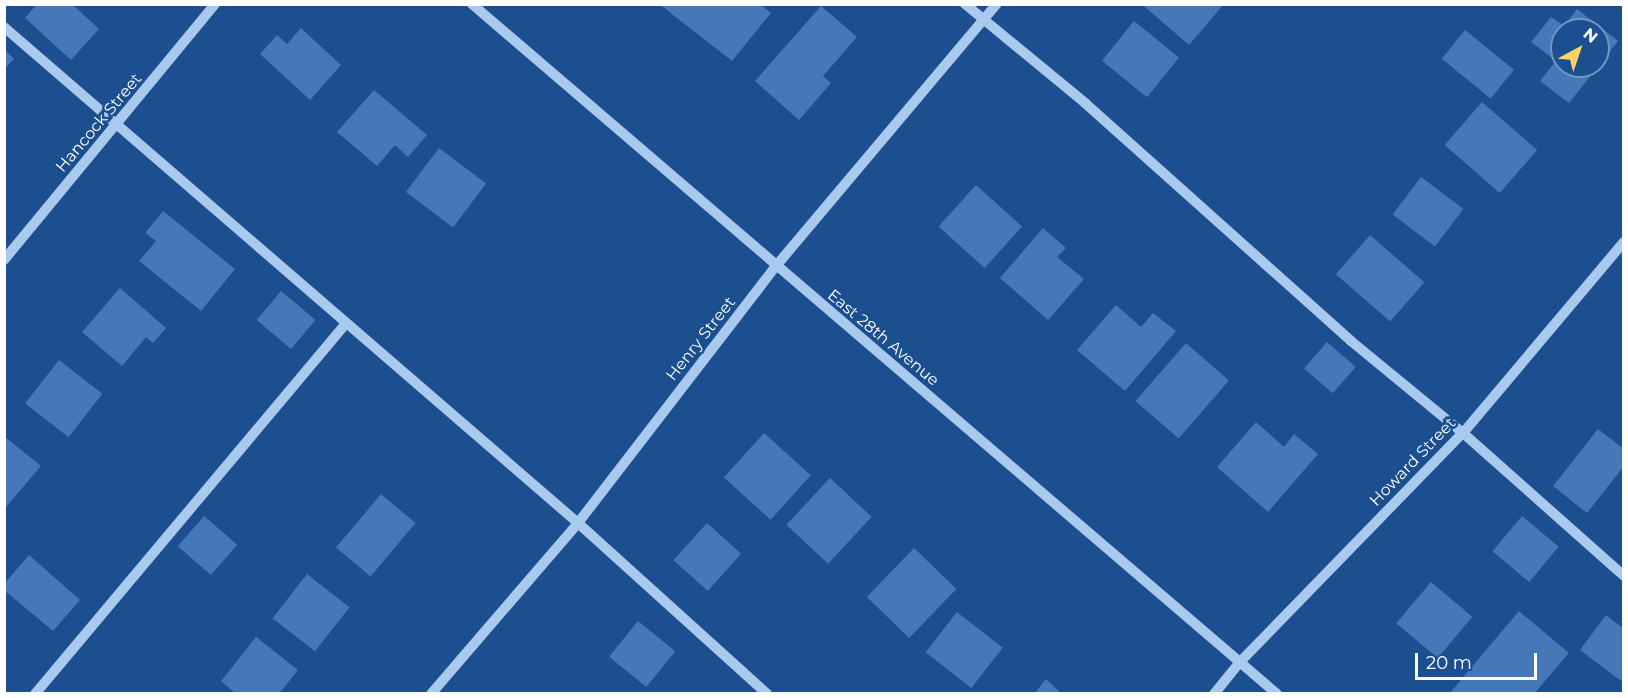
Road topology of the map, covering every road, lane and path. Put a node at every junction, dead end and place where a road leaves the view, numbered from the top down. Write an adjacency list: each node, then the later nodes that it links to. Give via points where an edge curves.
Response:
1 (215, 4): 7 (street, Hancock Street)
2 (472, 4): 10 (street, East 28th Avenue)
3 (965, 4): 5 (street)
4 (997, 4): 5 (street, Henry Street)
5 (984, 20): 10 (street, Henry Street); 12 (street, via 1085,103 1351,341)
6 (4, 27): 7 (street)
7 (117, 125): 9 (street, Hancock Street); 11 (street)
8 (1623, 242): 12 (street, Howard Street)
9 (4, 260)
10 (776, 266): 13 (street, Henry Street); 15 (street, East 28th Avenue)
11 (346, 323): 13 (street); 16 (street)
12 (1463, 433): 14 (street); 15 (street, Howard Street)
13 (578, 523): 17 (street, Henry Street); 18 (street)
14 (1623, 576)
15 (1240, 662): 19 (street, Howard Street); 20 (street, East 28th Avenue)
16 (35, 693)
17 (431, 693)
18 (767, 693)
19 (1214, 693)
20 (1277, 693)

